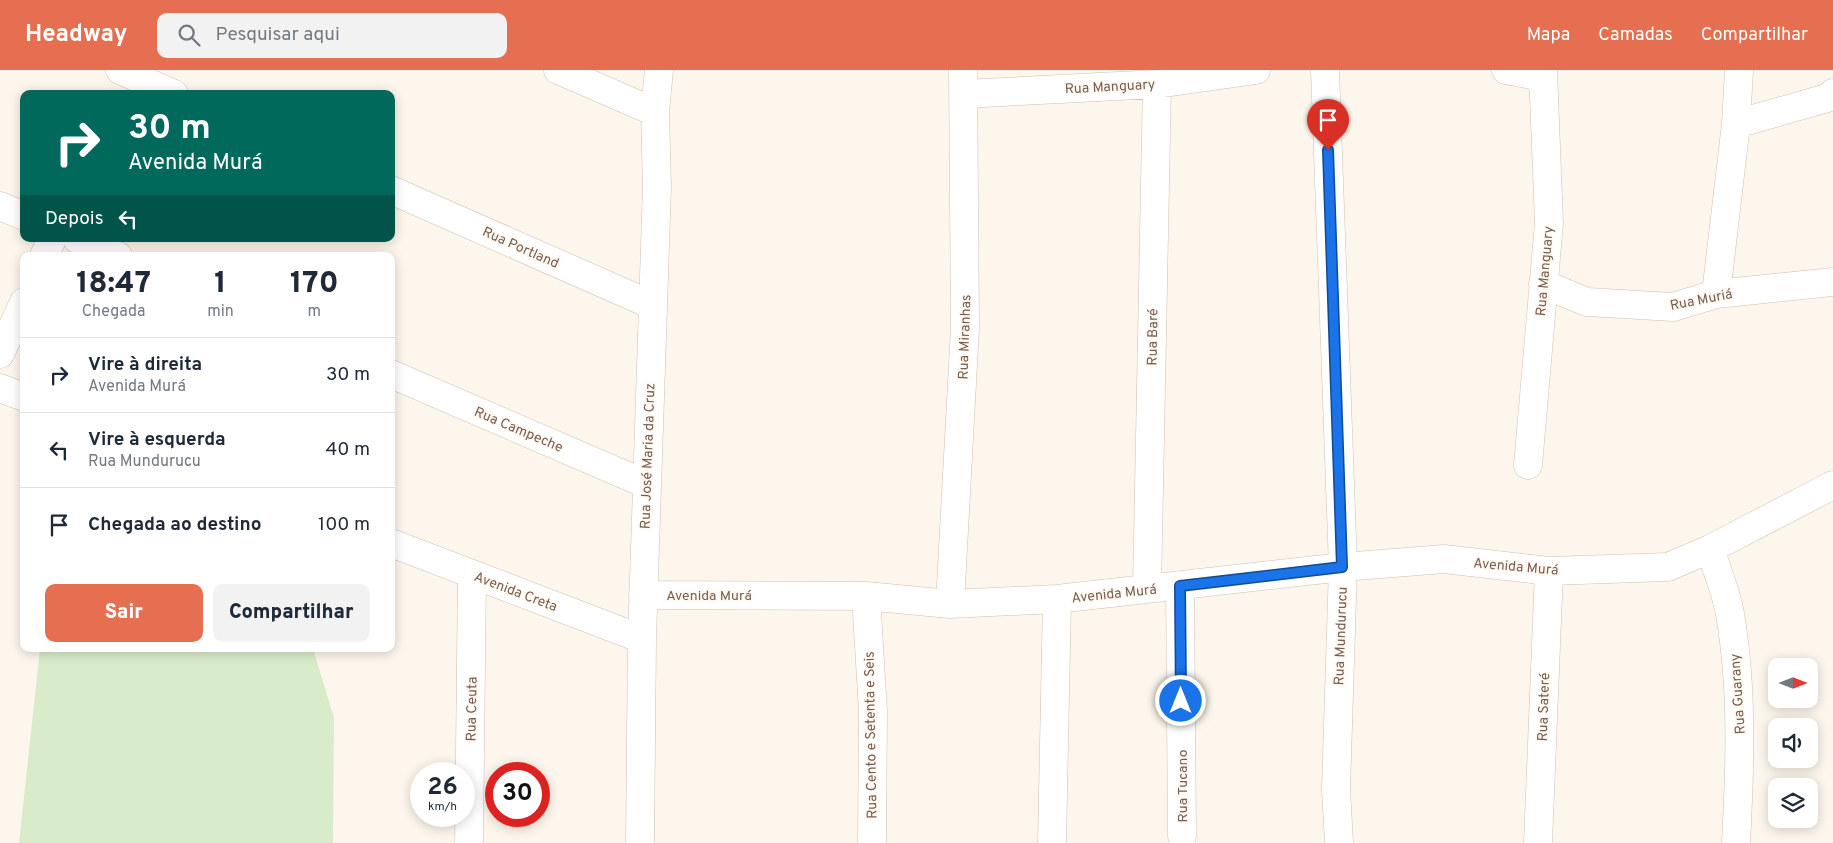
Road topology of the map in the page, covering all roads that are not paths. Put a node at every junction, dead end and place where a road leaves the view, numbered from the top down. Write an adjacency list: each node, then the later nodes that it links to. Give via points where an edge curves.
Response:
1 (558, 70): 13 (street)
2 (658, 70): 13 (street, Rua José Maria da Cruz)
3 (1256, 70): 10 (street, Rua Manguary)
4 (1325, 70): 34 (street, Rua Mundurucu)
5 (1506, 70): 7 (street, Rua Manguary)
6 (1739, 70): 14 (street)
7 (1543, 73): 21 (street, Rua Manguary, via 1549,223)
8 (120, 76): 11 (street)
9 (964, 82): 10 (street, Rua Manguary); 42 (street, Rua Miranhas, via 965,328)
10 (1157, 84): 38 (street, Rua Baré)
11 (162, 90)
12 (1833, 93): 14 (street, via 1827,98)
13 (655, 112): 23 (street, Rua José Maria da Cruz, via 657,186)
14 (1736, 124): 22 (street)
15 (395, 192): 23 (street, Rua Portland)
16 (0, 206): 17 (street)
17 (20, 214)
18 (84, 242): 19 (street)
19 (108, 252)
20 (1833, 282): 22 (street, Rua Muriá)
21 (1543, 284): 22 (street, Rua Muriá, via 1587,302 1673,307); 29 (street, Rua Manguary)
22 (1716, 294)
23 (652, 305): 30 (street, Rua José Maria da Cruz)
24 (20, 311): 25 (street)
25 (0, 354)
26 (395, 376): 30 (street, Rua Campeche)
27 (0, 388): 28 (street)
28 (20, 396)
29 (1528, 466)
30 (646, 484): 39 (street, Rua José Maria da Cruz)
31 (1833, 485): 33 (street, Avenida Murá)
32 (395, 545): 36 (street, Avenida Creta)
33 (1710, 548): 35 (street, Avenida Murá, via 1668,567); 51 (street, Rua Guarany, via 1730,613 1737,670 1741,757)
34 (1342, 567): 35 (street, Avenida Murá, via 1444,559); 37 (street, Avenida Murá); 49 (street, Rua Mundurucu, via 1336,789)
35 (1549, 571): 50 (street, Rua Sateré)
36 (472, 575): 43 (street, Avenida Creta); 45 (street, Rua Ceuta)
37 (1180, 586): 38 (street, Avenida Murá); 44 (street, Rua Tucano)
38 (1147, 589): 41 (street, Avenida Murá)
39 (643, 594): 40 (street, Avenida Murá); 43 (street, Rua José Maria da Cruz)
40 (866, 596): 42 (street, Avenida Murá); 47 (street, Rua Cento e Setenta e Seis, via 872,712)
41 (1057, 599): 42 (street, Avenida Murá); 48 (street)
42 (950, 604)
43 (642, 639): 46 (street, Rua José Maria da Cruz)
44 (1182, 836)
45 (469, 843)
46 (640, 843)
47 (872, 843)
48 (1052, 843)
49 (1339, 843)
50 (1538, 843)
51 (1736, 843)

